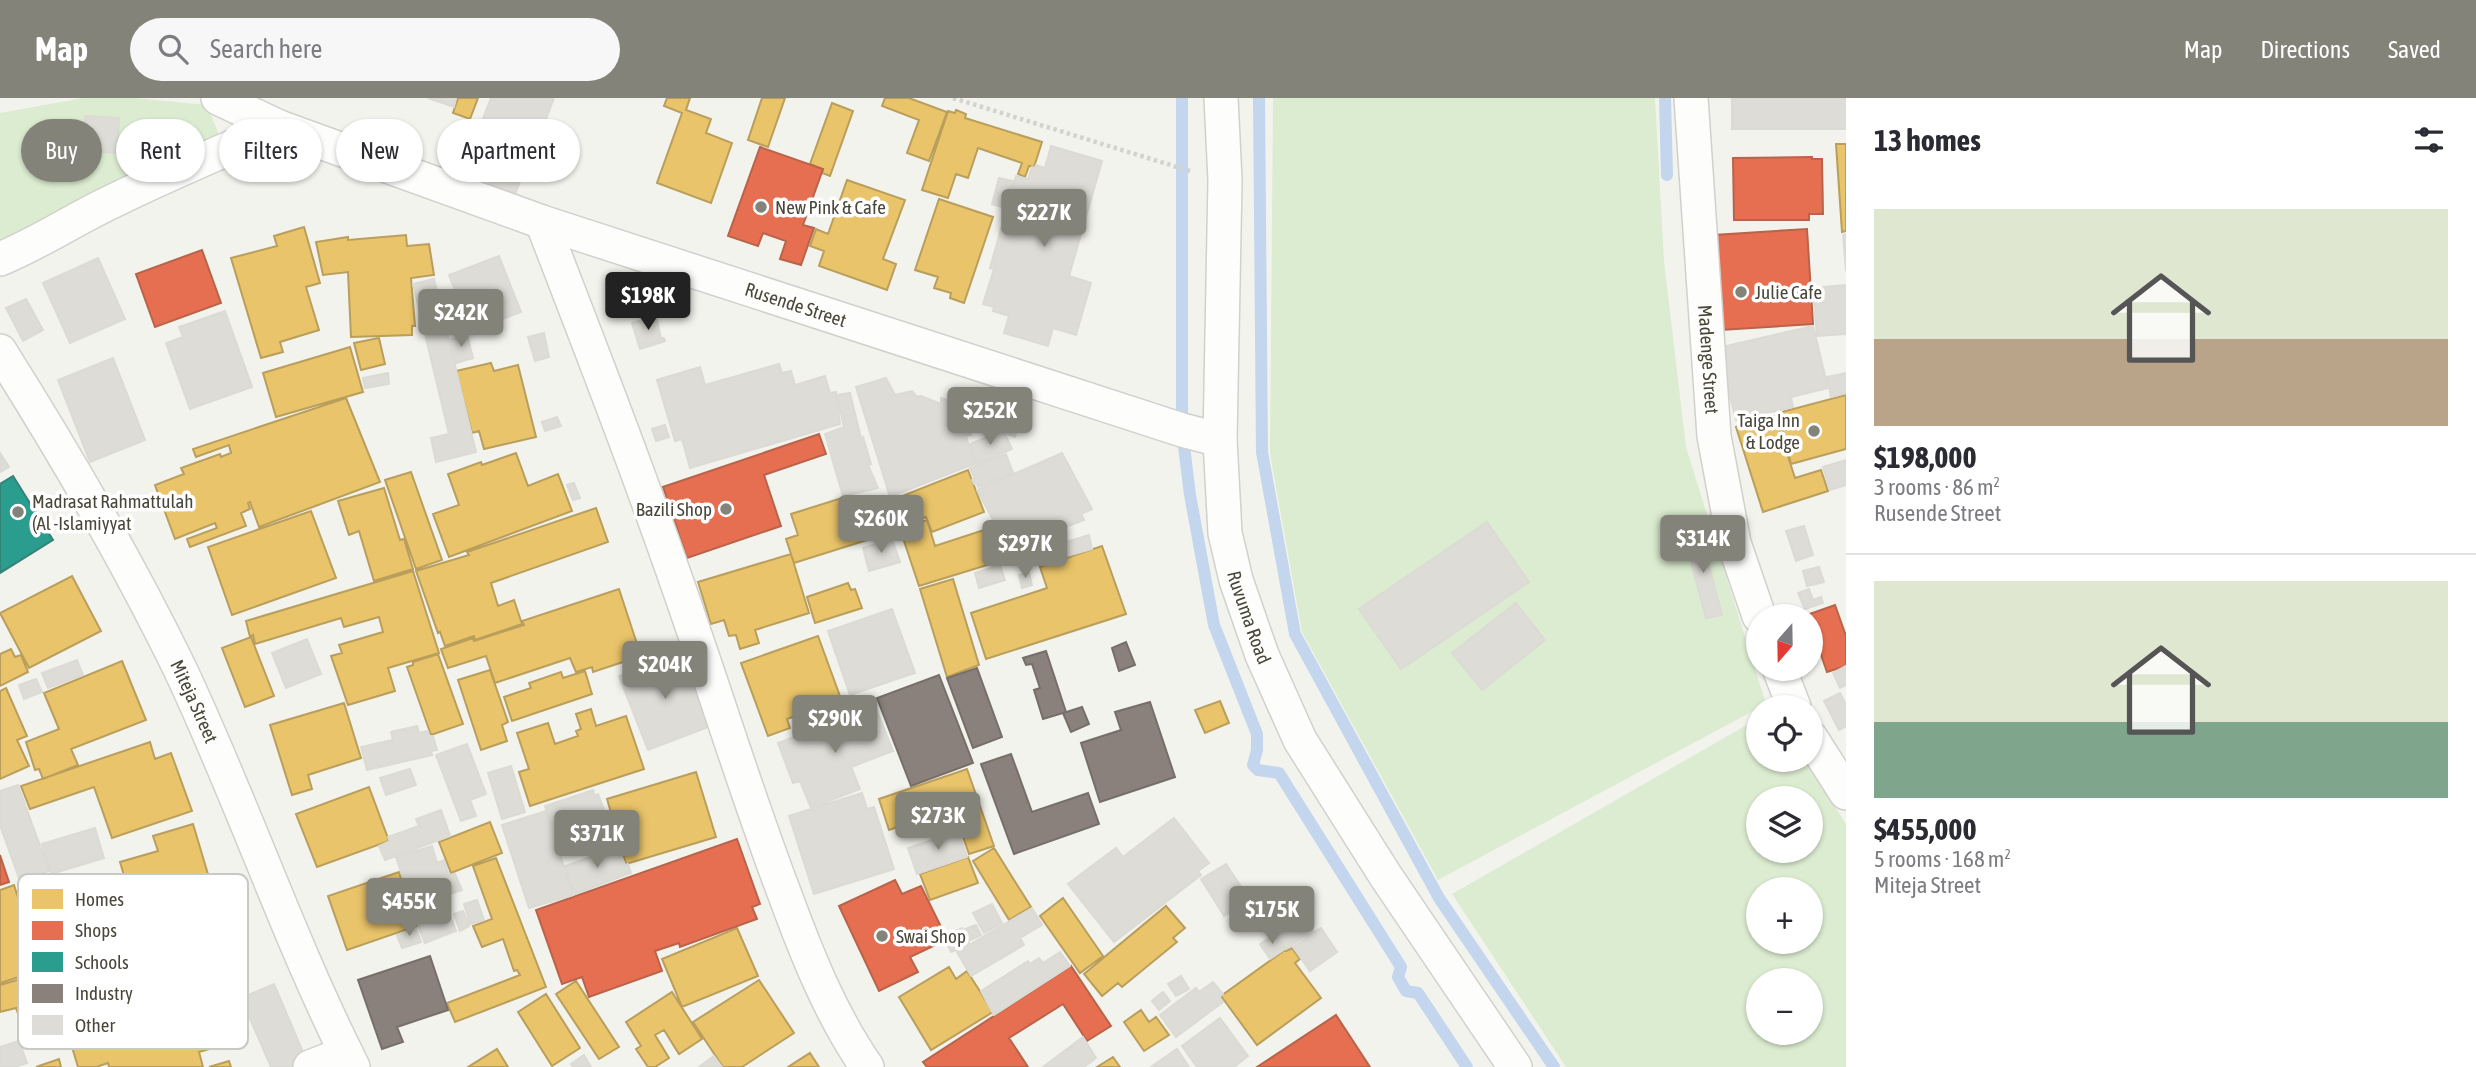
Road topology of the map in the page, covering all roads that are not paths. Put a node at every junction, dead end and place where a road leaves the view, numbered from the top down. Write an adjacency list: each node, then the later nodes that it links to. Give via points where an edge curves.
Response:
1 (218, 98): 4 (street, Rusende Street)
2 (1221, 98): 10 (street, Ruvuma Road, via 1225,180)
3 (1691, 98): 11 (street, Madenge Street, via 1714,436 1734,543)
4 (262, 119)
5 (322, 143): 7 (street, Rusende Street)
6 (219, 153): 8 (street, via 132,191)
7 (542, 222): 10 (street, Rusende Street); 16 (street, via 620,424 778,878 816,975)
8 (0, 259)
9 (0, 351): 14 (street, Miteja Street, via 111,538 179,668)
10 (1220, 440): 17 (street, Ruvuma Road, via 1225,533 1236,580 1262,655 1300,740)
11 (1755, 604)
12 (1823, 757): 13 (street)
13 (1846, 793)
14 (350, 1060): 15 (street)
15 (310, 1067)
16 (867, 1067)
17 (1515, 1067)

